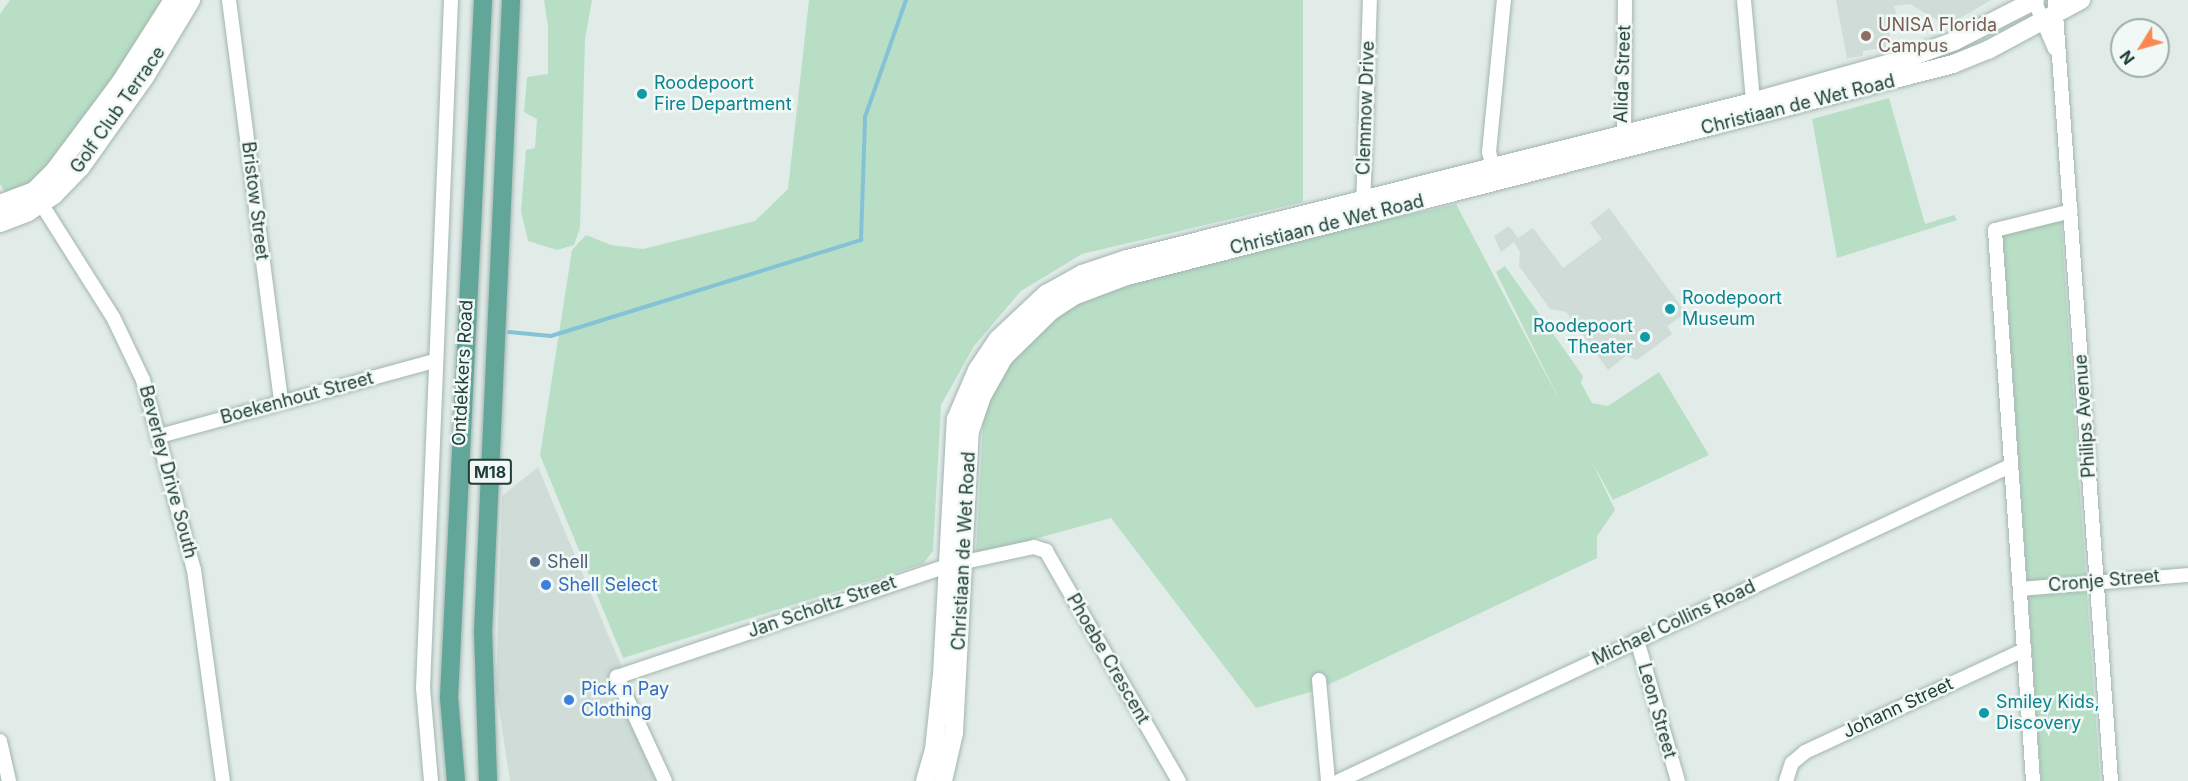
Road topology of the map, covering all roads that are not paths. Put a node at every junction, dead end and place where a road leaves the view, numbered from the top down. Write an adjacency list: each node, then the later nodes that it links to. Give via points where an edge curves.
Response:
1 (173, 0): 17 (main road, Golf Club Terrace, via 83,136)
2 (191, 0): 17 (main road, Golf Club Terrace, via 145,77 81,167)
3 (229, 0): 23 (street, Bristow Street)
4 (450, 0): 22 (street, Ontdekkers Road)
5 (483, 0): 35 (main road, Ontdekkers Road / M18, via 449,698)
6 (511, 0): 39 (main road, Ontdekkers Road / M18, via 483,632)
7 (1370, 0): 19 (street, Clemmow Drive)
8 (1504, 0): 16 (street, via 1490,136)
9 (1625, 0): 15 (street, Alida Street)
10 (1744, 0): 14 (street)
11 (2034, 0): 13 (street, Philips Avenue); 14 (main road, Christiaan de Wet Road, via 1939,47)
12 (2081, 0): 13 (main road, Christiaan de Wet Road)
13 (2051, 12): 14 (main road, Christiaan de Wet Road, via 1953,64); 20 (street, Philips Avenue)
14 (1754, 109): 15 (main road, Christiaan de Wet Road)
15 (1623, 140): 16 (main road, Christiaan de Wet Road)
16 (1494, 173): 19 (main road, Christiaan de Wet Road)
17 (37, 197): 18 (main road, Golf Club Terrace); 21 (main road, Golf Club Terrace); 24 (street, Beverley Drive South, via 131,349)
18 (0, 204)
19 (1363, 208): 27 (main road, Christiaan de Wet Road, via 1100,267 1046,294 1021,315 977,370 956,419)
20 (2071, 211): 25 (street, via 1995,230); 29 (street, Philips Avenue)
21 (0, 223)
22 (435, 361): 23 (street, Boekenhout Street); 38 (street, Ontdekkers Road, via 423,688)
23 (281, 402): 24 (street, Boekenhout Street)
24 (160, 436): 37 (street, Beverley Drive South, via 194,570)
25 (2010, 466): 30 (street); 31 (street, Michael Collins Road)
26 (1030, 547): 27 (street, Jan Scholtz Street); 43 (street, Phoebe Crescent, via 1046,551)
27 (954, 565): 40 (street, Jan Scholtz Street, via 617,677); 41 (main road, Christiaan de Wet Road, via 934,750); 42 (main road, Christiaan de Wet Road, via 954,733)
28 (2188, 575): 29 (street, Cronje Street)
29 (2097, 580): 30 (street, Cronje Street); 49 (street, Philips Avenue)
30 (2021, 589): 32 (street)
31 (1637, 640): 45 (street, Michael Collins Road); 46 (street, Leon Street)
32 (2024, 650): 47 (street, Johann Street, via 1805,752 1792,763); 48 (street)
33 (1319, 680): 44 (street)
34 (0, 741): 36 (street)
35 (455, 778)
36 (9, 781)
37 (223, 781)
38 (431, 781)
39 (488, 781)
40 (665, 781)
41 (925, 781)
42 (942, 781)
43 (1179, 781)
44 (1328, 781)
45 (1339, 781)
46 (1678, 781)
47 (1786, 781)
48 (2033, 781)
49 (2111, 781)

